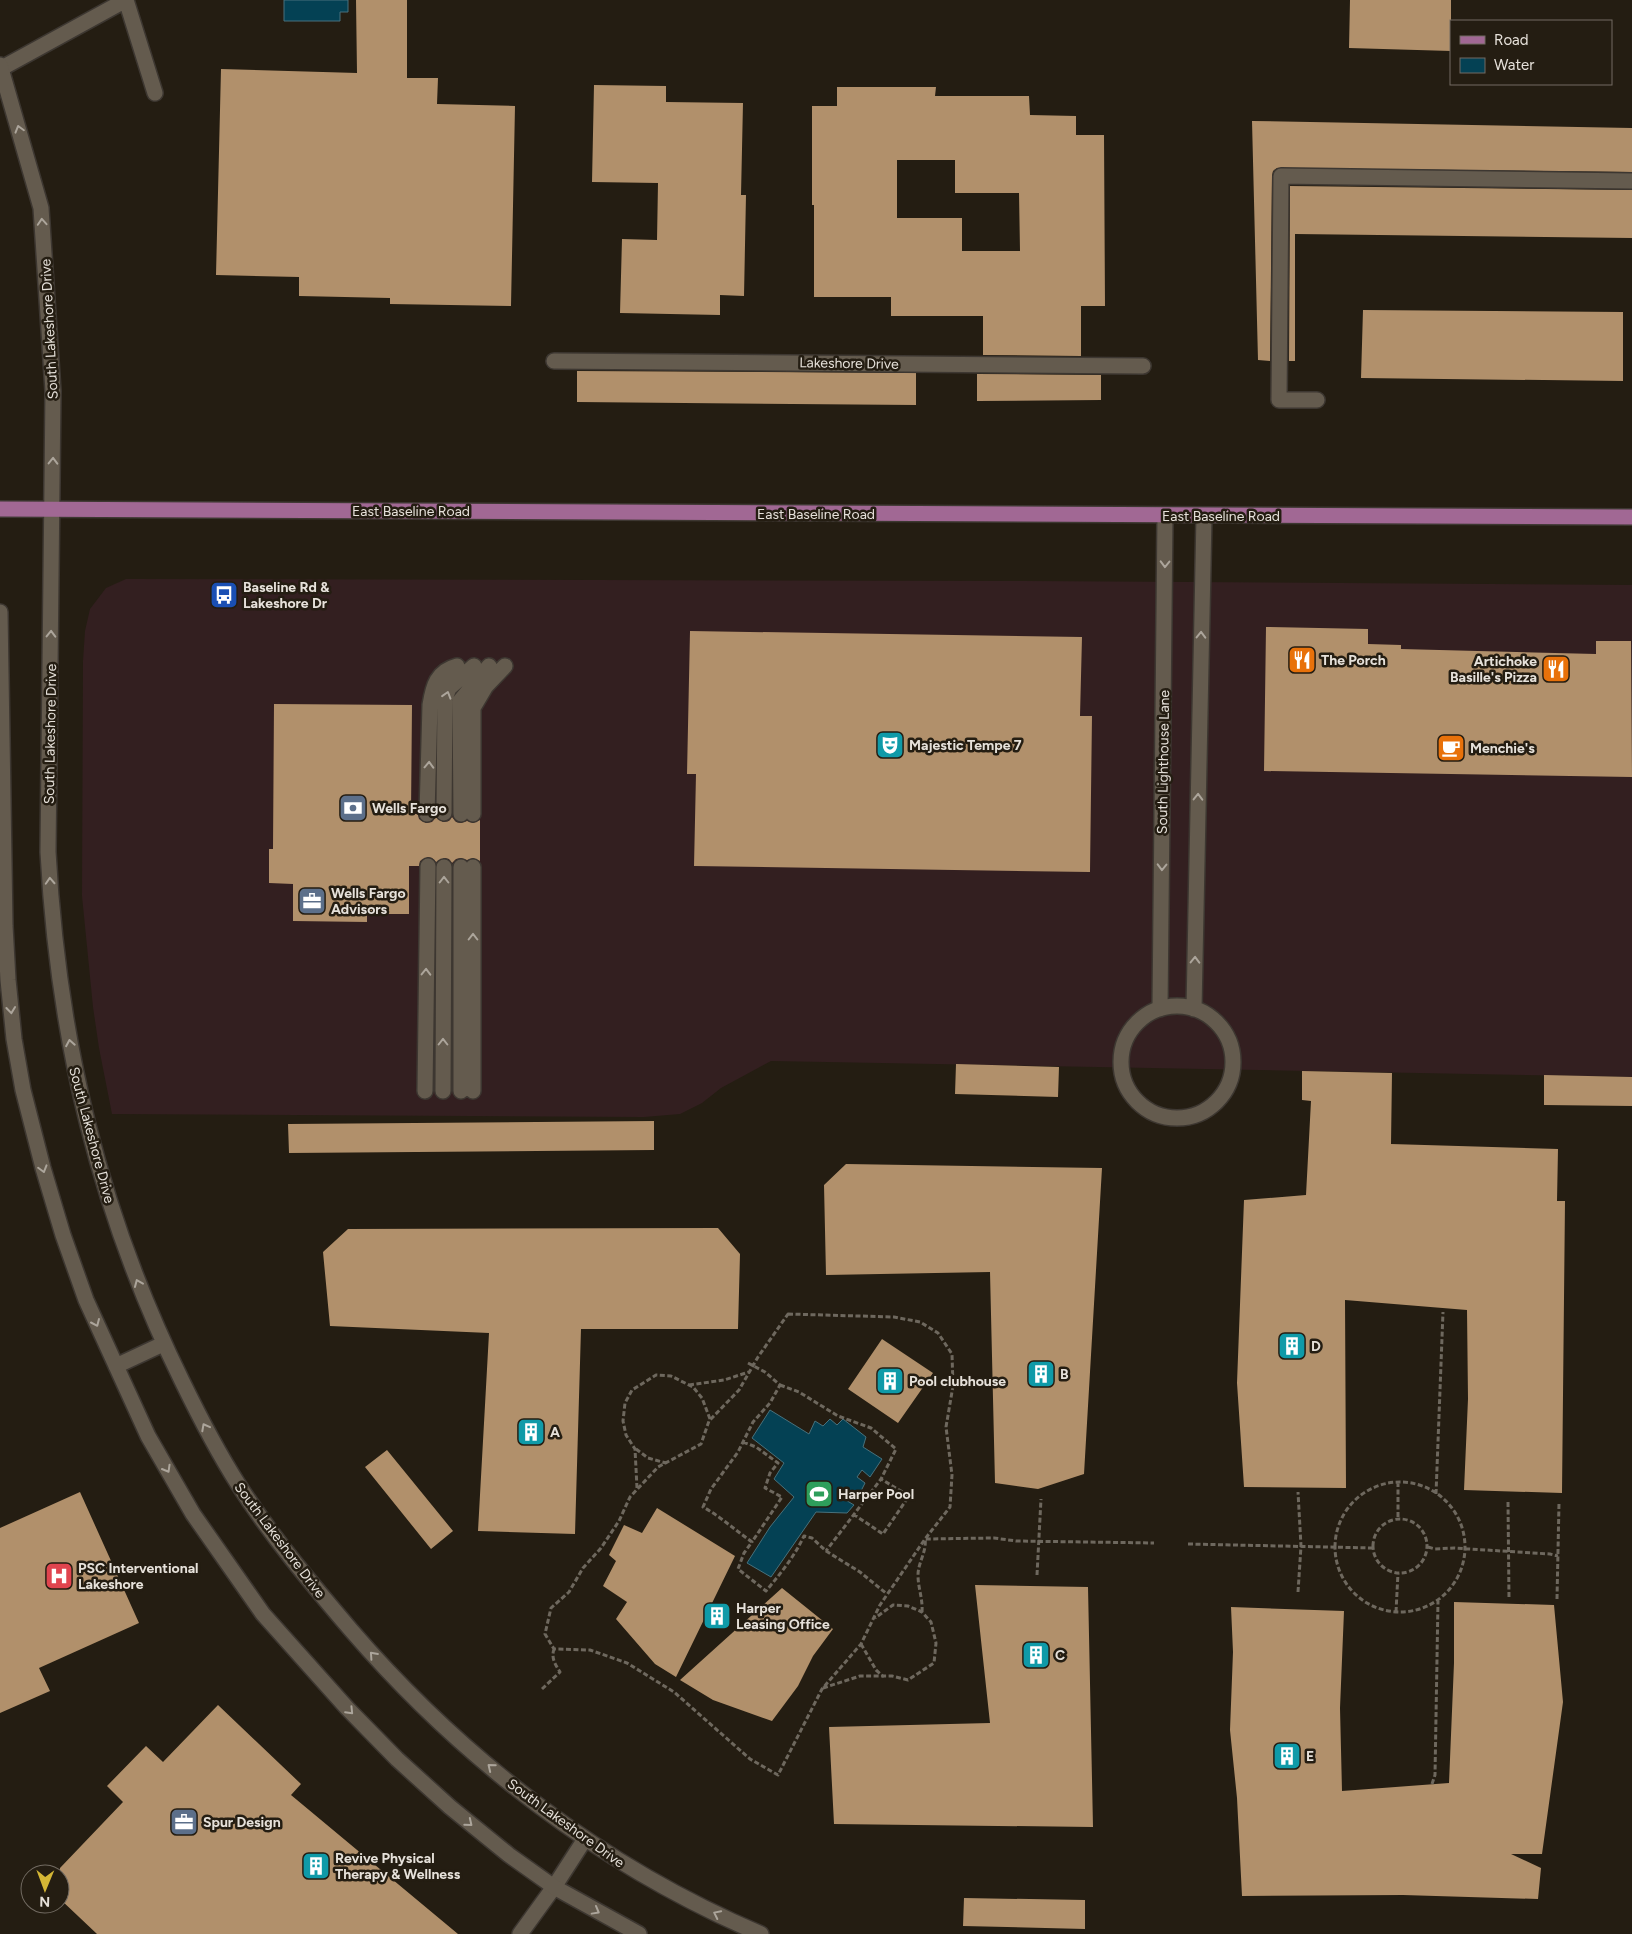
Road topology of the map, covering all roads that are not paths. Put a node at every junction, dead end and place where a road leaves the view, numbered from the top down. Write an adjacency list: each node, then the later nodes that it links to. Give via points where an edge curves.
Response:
1 (126, 0): 2 (street); 3 (street)
2 (1, 68): 9 (street, South Lakeshore Drive, one-way to 2, via 53,391 41,208)
3 (155, 93)
4 (1632, 181): 7 (street, via 1281,176 1279,400)
5 (554, 360): 6 (street, Lakeshore Drive)
6 (1143, 366)
7 (1317, 400)
8 (0, 510): 9 (main road, East Baseline Road)
9 (52, 510): 10 (main road, East Baseline Road); 28 (street, South Lakeshore Drive, one-way to 9, via 128,1258 91,1138 78,1091 57,963 48,852)
10 (1165, 516): 11 (main road, East Baseline Road); 23 (street, South Lighthouse Lane, one-way to 23)
11 (1204, 516): 12 (main road, East Baseline Road); 24 (street, one-way to 11)
12 (1632, 517)
13 (0, 612): 29 (street, one-way to 29, via 5,926 14,1039 38,1151 63,1235 86,1300)
14 (457, 666): 19 (street, one-way to 14, via 433,687 441,674)
15 (474, 666): 18 (street, one-way to 15, via 444,699 449,688)
16 (489, 666): 17 (street, via 460,701 467,814 474,708 486,686)
17 (505, 666)
18 (444, 813)
19 (428, 814)
20 (428, 866): 25 (street, one-way to 20)
21 (444, 867): 26 (street, one-way to 21)
22 (467, 867): 27 (street, one-way to 22)
23 (1160, 1009): 24 (street, via 1177,1006); 24 (street, via 1137,1022 1129,1033 1122,1050 1121,1067 1125,1084 1135,1099 1160,1116 1175,1118 1208,1110 1230,1082 1234,1063 1231,1044 1221,1026)
24 (1194, 1009)
25 (425, 1091)
26 (443, 1091)
27 (467, 1091)
28 (164, 1344): 29 (street); 30 (street, South Lakeshore Drive, one-way to 28, via 468,1749 410,1695 303,1574 238,1484)
29 (116, 1366): 31 (street, one-way to 31, via 148,1436 193,1514 263,1614 397,1759 501,1849)
30 (585, 1839): 31 (street); 34 (street, South Lakeshore Drive, one-way to 30, via 630,1869)
31 (554, 1887): 32 (street); 33 (street, one-way to 33)
32 (520, 1934)
33 (639, 1934)
34 (761, 1934)

